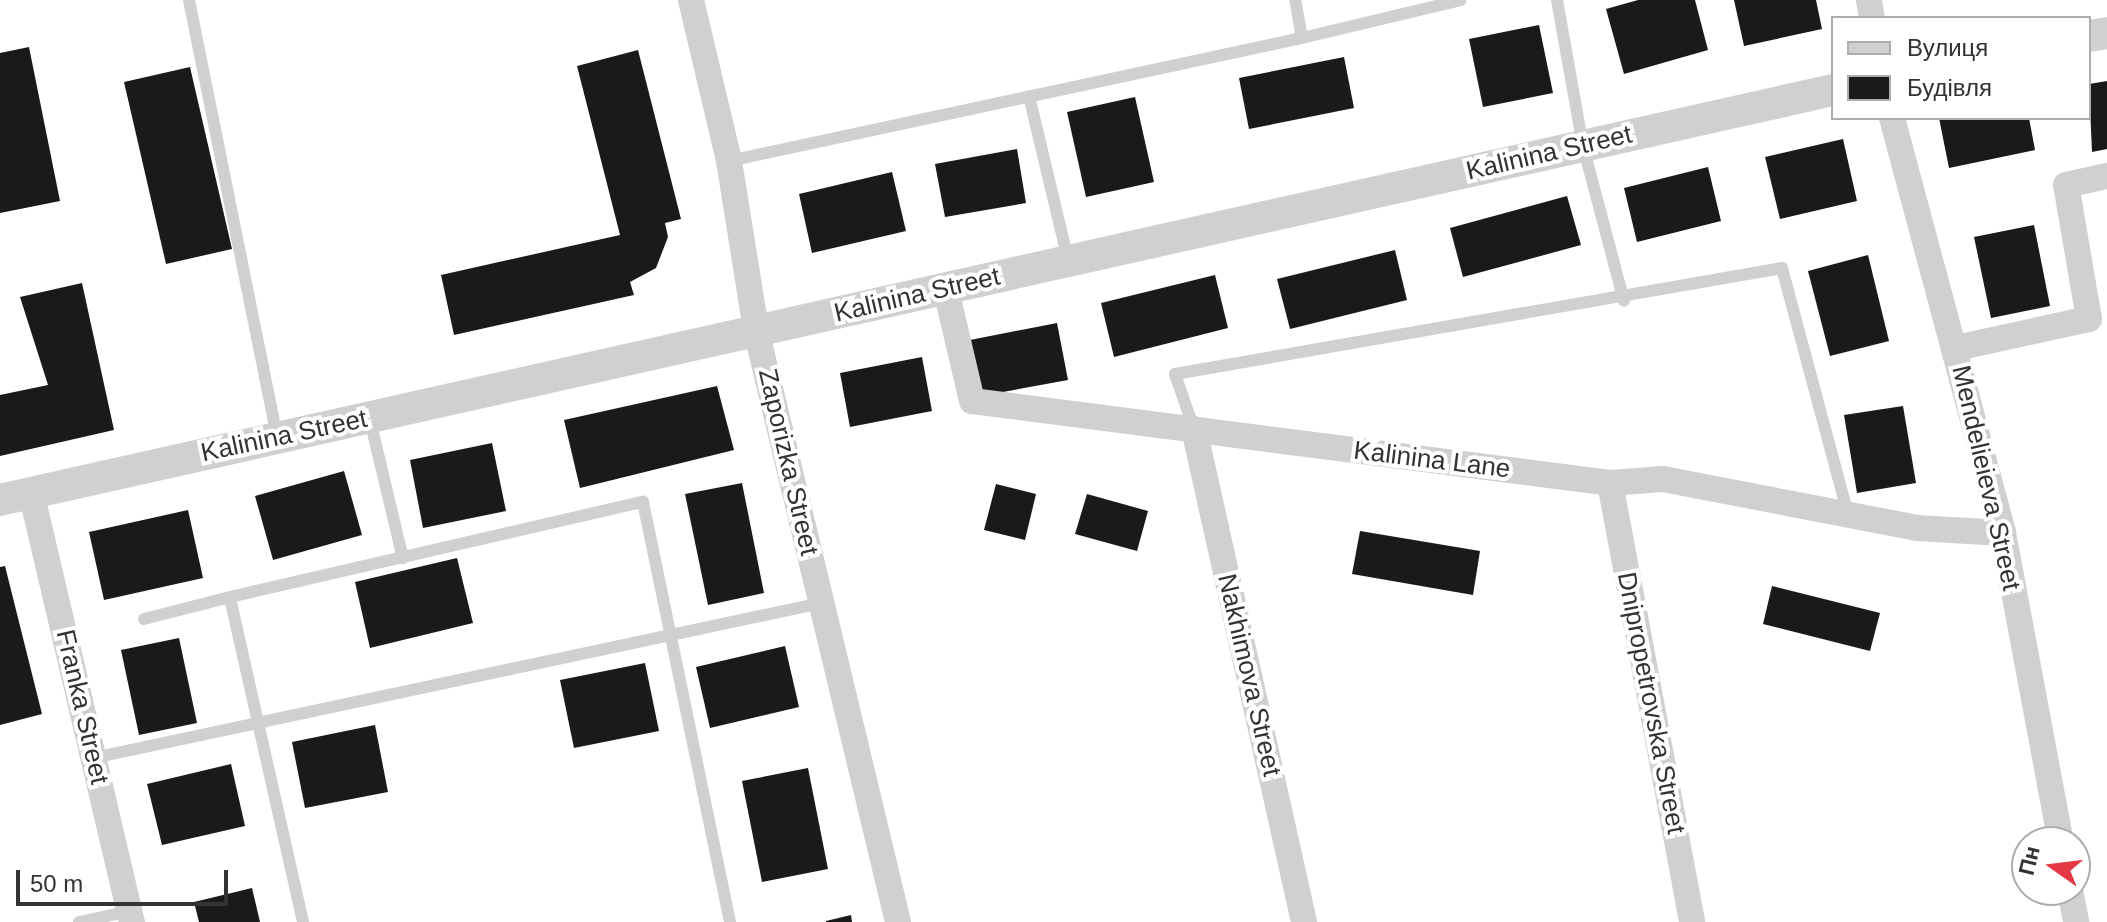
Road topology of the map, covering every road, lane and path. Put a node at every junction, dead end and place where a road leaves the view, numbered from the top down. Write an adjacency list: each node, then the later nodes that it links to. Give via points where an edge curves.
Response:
1 (189, 0): 20 (lane)
2 (691, 0): 11 (street, Zaporizka Street)
3 (1295, 0): 6 (lane)
4 (1461, 0): 6 (lane)
5 (1557, 0): 10 (lane)
6 (1302, 38): 8 (lane)
7 (1831, 90): 10 (street, Kalinina Street)
8 (1029, 96): 11 (lane); 13 (lane)
9 (1893, 120): 17 (street, Mendelieieva Street)
10 (1583, 146): 13 (street, Kalinina Street); 15 (lane)
11 (729, 161): 16 (street, Zaporizka Street)
12 (2107, 176): 17 (street, via 2066,185 2089,319)
13 (1068, 260): 14 (street, Kalinina Street)
14 (946, 290): 16 (street, Kalinina Street); 19 (street, Kalinina Lane, via 972,401)
15 (1624, 301): 19 (lane, via 1175,374); 24 (lane, via 1782,268)
16 (756, 330): 18 (street, Kalinina Street); 28 (street, Zaporizka Street)
17 (1956, 348): 25 (street, Mendelieieva Street)
18 (370, 417): 20 (street, Kalinina Street); 26 (lane)
19 (1194, 429): 21 (street, Kalinina Lane); 39 (street, Nakhimova Street)
20 (277, 436): 22 (street, Kalinina Street)
21 (1610, 483): 24 (street, Kalinina Lane, via 1663,479); 40 (street, Dnipropetrovska Street)
22 (31, 492): 23 (street, Kalinina Street); 32 (street, Franka Street)
23 (0, 500)
24 (1848, 515): 25 (street, Kalinina Lane, via 1961,534)
25 (2003, 533): 33 (street, Mendelieieva Street)
26 (403, 558): 27 (lane); 30 (lane, via 643,502)
27 (230, 597): 29 (lane); 31 (lane)
28 (821, 603): 30 (lane); 38 (street, Zaporizka Street)
29 (144, 619)
30 (671, 634): 31 (lane); 37 (lane)
31 (259, 727): 32 (lane); 36 (lane)
32 (93, 758): 34 (street, Franka Street)
33 (2058, 826)
34 (131, 916): 35 (lane)
35 (79, 922)
36 (303, 922)
37 (730, 922)
38 (898, 922)
39 (1304, 922)
40 (1692, 922)

